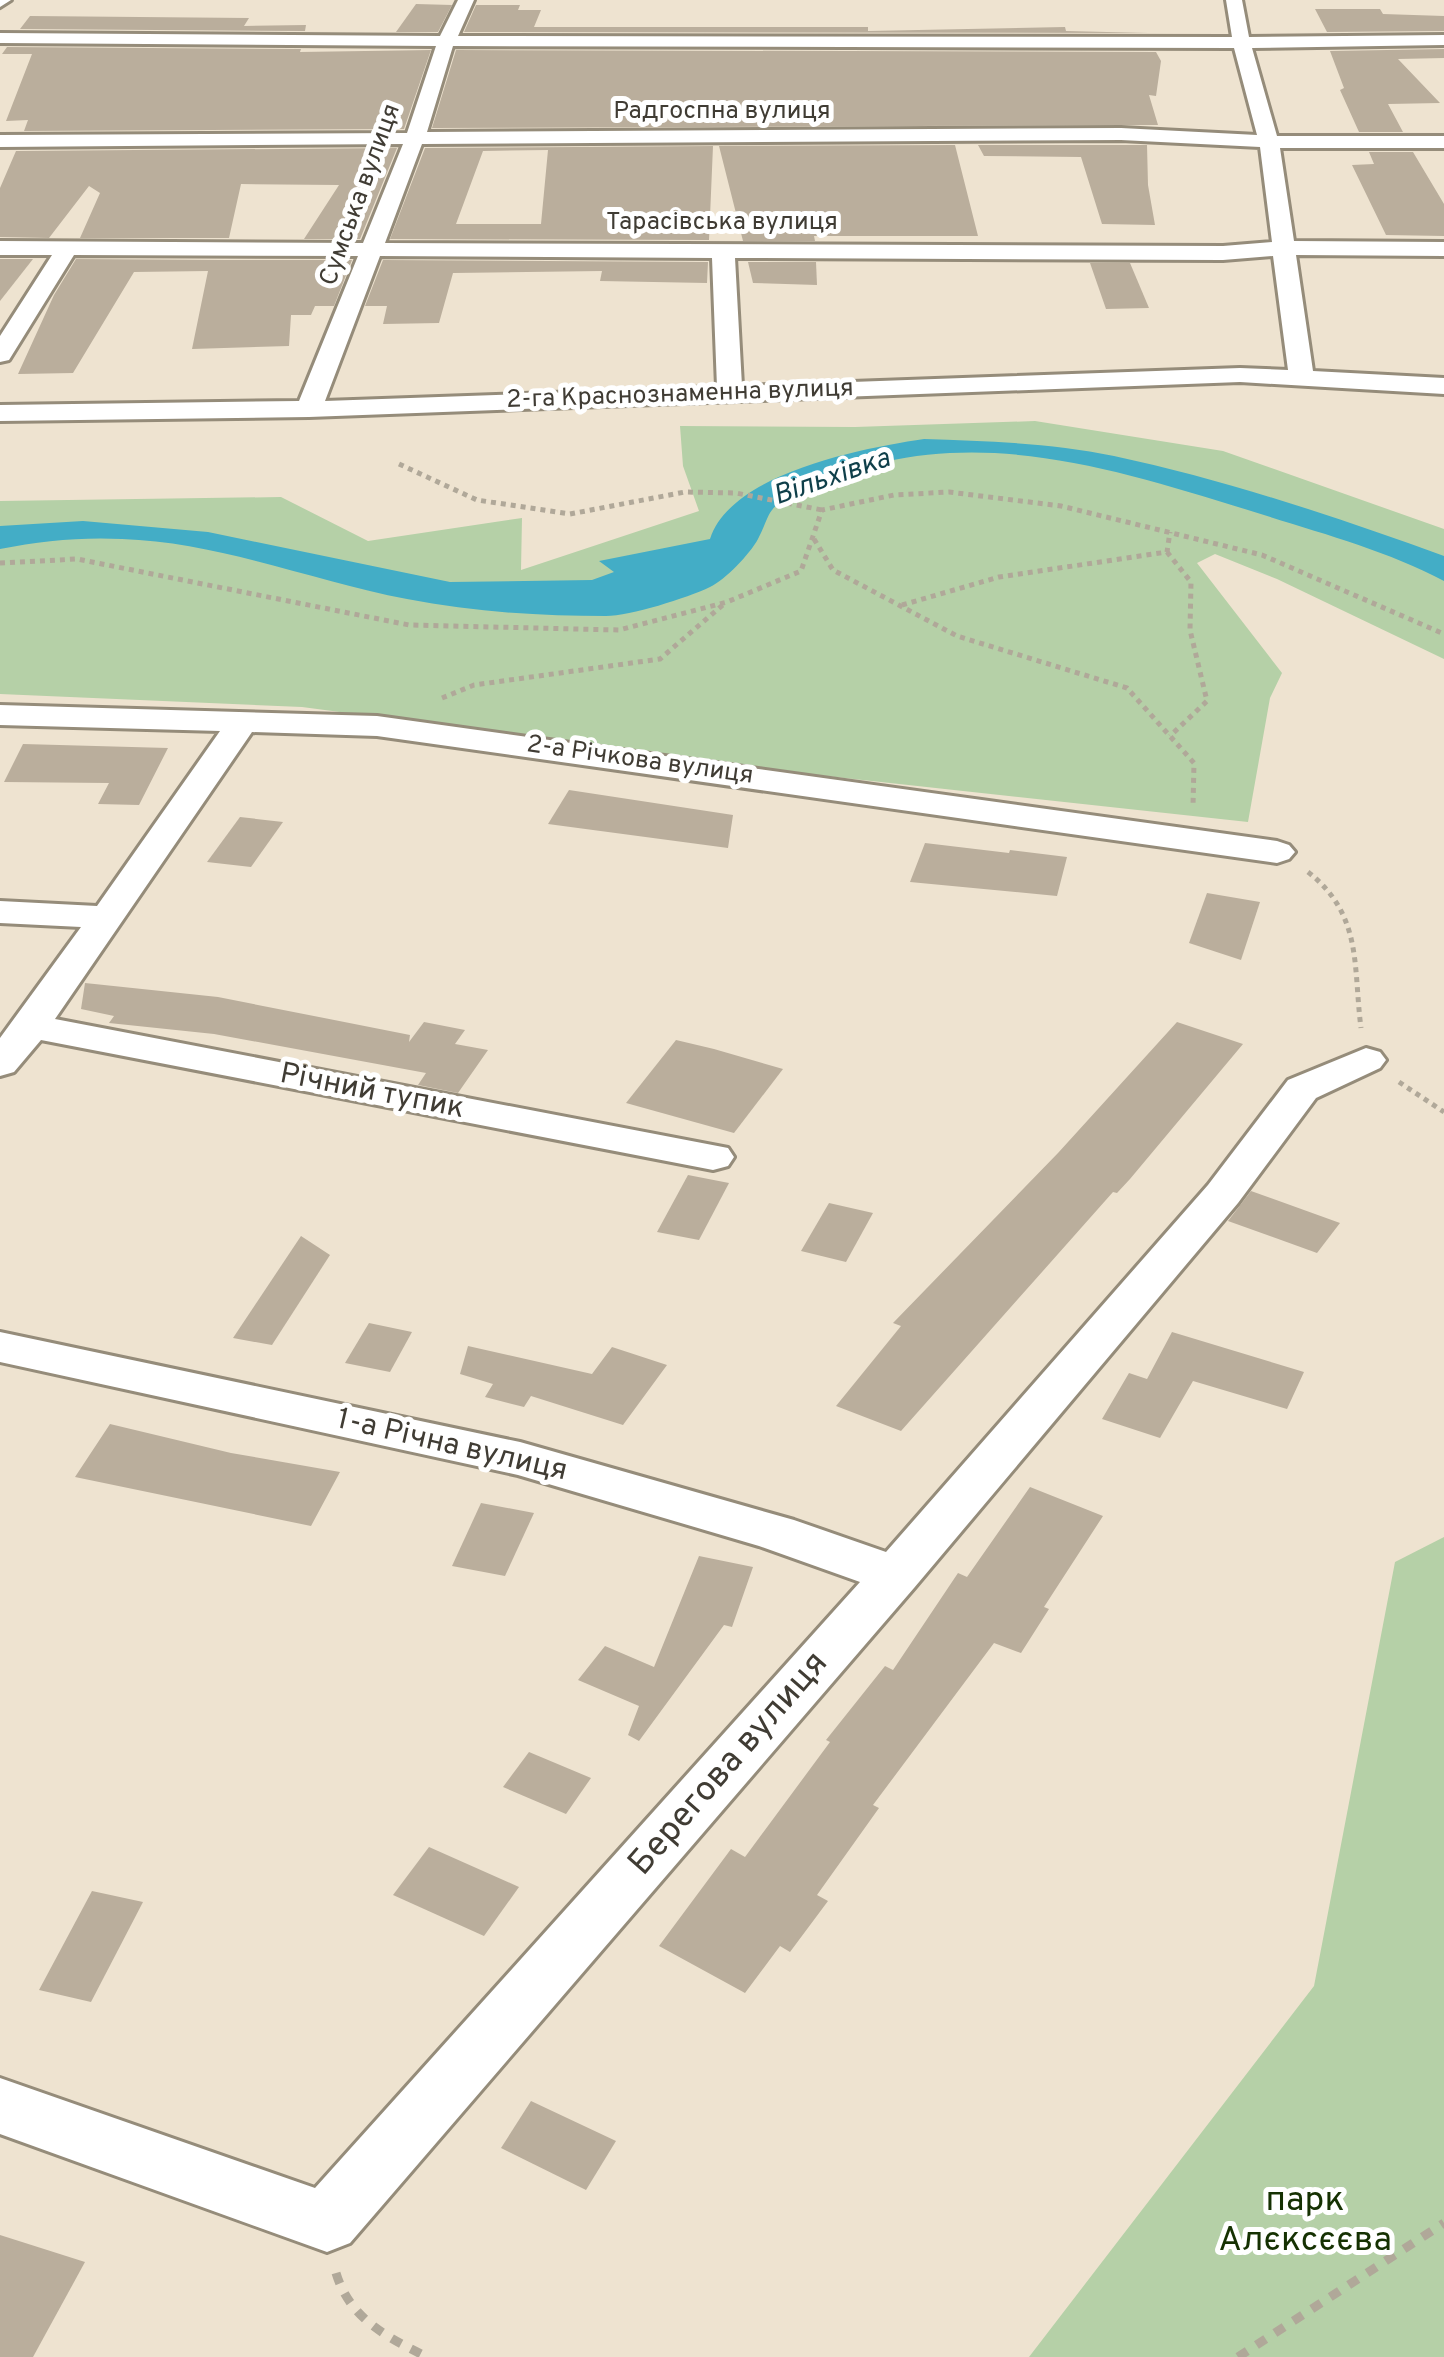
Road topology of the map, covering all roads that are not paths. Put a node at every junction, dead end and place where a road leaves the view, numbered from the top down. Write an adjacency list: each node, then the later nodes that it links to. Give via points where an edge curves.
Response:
1 (466, 0): 5 (street, Сумська вулиця)
2 (1234, 0): 6 (street)
3 (0, 38): 5 (street)
4 (1444, 40): 6 (street)
5 (446, 42): 6 (street); 7 (street, Сумська вулиця)
6 (1241, 42): 9 (street)
7 (415, 138): 8 (street, Радгоспна вулиця); 9 (street, Радгоспна вулиця, via 1122,134); 15 (street, Сумська вулиця)
8 (0, 141)
9 (1269, 142): 10 (street, Радгоспна вулиця); 13 (street)
10 (1444, 142)
11 (0, 248): 12 (street, Тарасівська вулиця)
12 (67, 248): 15 (street, Тарасівська вулиця); 17 (street)
13 (1284, 248): 14 (street, Тарасівська вулиця); 16 (street, Тарасівська вулиця); 18 (street)
14 (1444, 249)
15 (371, 250): 16 (street, Тарасівська вулиця); 22 (street, Сумська вулиця)
16 (724, 250): 21 (street)
17 (0, 355)
18 (1300, 376): 19 (street, 2-га Краснознаменна вулиця); 21 (street, 2-га Краснознаменна вулиця)
19 (1360, 379): 20 (street); 23 (street)
20 (1444, 386)
21 (730, 394): 22 (street, 2-га Краснознаменна вулиця)
22 (308, 409): 24 (street, 2-га Краснознаменна вулиця)
23 (1444, 410)
24 (0, 413)
25 (0, 714): 26 (street, 2-а Річкова вулиця)
26 (243, 722): 27 (street, 2-а Річкова вулиця, via 377,726); 29 (street)
27 (1277, 852)
28 (0, 912): 29 (street)
29 (104, 916): 30 (street)
30 (31, 1026): 32 (street); 33 (street, Річний тупик)
31 (1366, 1060): 35 (street, Берегова вулиця, via 1302,1089 1223,1194)
32 (0, 1064)
33 (714, 1157)
34 (0, 1348): 35 (street, 1-а Річна вулиця, via 520,1459)
35 (896, 1575): 36 (street, Берегова вулиця, via 327,2222)
36 (0, 2106)

